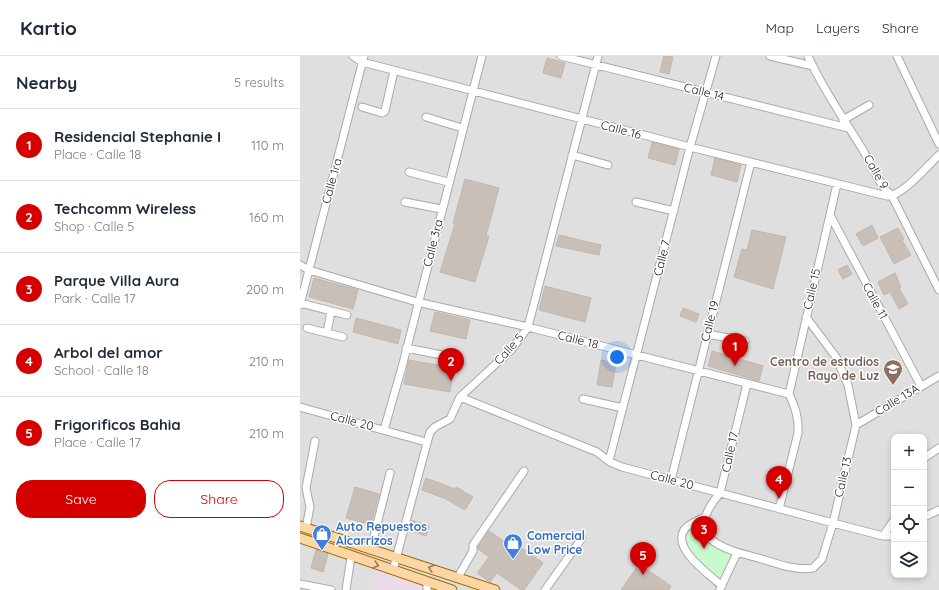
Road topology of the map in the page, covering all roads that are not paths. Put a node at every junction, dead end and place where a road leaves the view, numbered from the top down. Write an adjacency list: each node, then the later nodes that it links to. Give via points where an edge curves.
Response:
1 (353, 56): 9 (street, Calle 16)
2 (482, 56): 13 (street, Calle 3ra)
3 (560, 56): 10 (street, Calle 14)
4 (598, 56): 10 (street, Calle 5)
5 (716, 56): 14 (street, Calle 7)
6 (770, 56): 11 (street)
7 (808, 56): 11 (street, Calle 9)
8 (897, 56): 22 (street)
9 (363, 59): 12 (street, Calle 16); 38 (street, Calle 1ra)
10 (596, 65): 14 (street, Calle 14); 18 (street, Calle 5)
11 (813, 66): 19 (street, Calle 9)
12 (394, 71): 13 (street, Calle 16); 16 (street, via 385,111 382,113)
13 (472, 90): 18 (street, Calle 16); 20 (street, Calle 3ra)
14 (705, 93): 21 (street, Calle 14); 23 (street, Calle 7)
15 (869, 105): 19 (street)
16 (362, 107)
17 (426, 117): 20 (street)
18 (581, 119): 23 (street, Calle 16); 24 (street, Calle 5)
19 (843, 120): 21 (street, Calle 9)
20 (462, 128): 29 (street, Calle 3ra)
21 (848, 128): 31 (street, Calle 9, via 885,190)
22 (939, 144)
23 (690, 147): 26 (street, Calle 16); 35 (street, Calle 7)
24 (572, 155): 27 (street); 45 (street, Calle 5)
25 (939, 155): 31 (street, via 907,187)
26 (751, 162): 30 (street, Calle 16); 48 (street, Calle 19)
27 (608, 165)
28 (409, 172): 29 (street)
29 (448, 182): 34 (street, Calle 3ra)
30 (837, 184): 31 (street, Calle 16); 36 (street, Calle 15)
31 (892, 196): 39 (street, Calle 9)
32 (405, 202): 34 (street)
33 (636, 202): 35 (street)
34 (441, 209): 40 (street, Calle 3ra)
35 (674, 211): 52 (street, Calle 7)
36 (830, 216): 44 (street, Calle 15); 57 (street, Calle 11)
37 (300, 265): 38 (street, Calle 18)
38 (309, 270): 40 (street, Calle 18); 41 (street, Calle 1ra)
39 (939, 290)
40 (417, 302): 45 (street, Calle 18); 51 (street, Calle 3ra)
41 (300, 304): 42 (street)
42 (331, 311): 43 (street); 47 (street)
43 (347, 314)
44 (806, 317): 58 (street, Calle 15); 63 (street, Calle 13, via 836,357 848,385)
45 (528, 327): 52 (street, Calle 18); 59 (street, Calle 5, via 512,349)
46 (306, 328): 47 (street)
47 (327, 333): 49 (street)
48 (707, 334): 50 (street); 54 (street, Calle 19)
49 (343, 337)
50 (745, 341)
51 (406, 348): 53 (street); 64 (street, Calle 3ra)
52 (637, 355): 54 (street, Calle 18); 62 (street, Calle 7)
53 (457, 358)
54 (697, 371): 56 (street, Calle 18); 72 (street, Calle 19)
55 (939, 376): 57 (street, Calle 13A)
56 (747, 384): 58 (street, Calle 18); 73 (street, Calle 17)
57 (921, 386): 63 (street, Calle 13A)
58 (789, 394): 74 (street, via 797,411 798,433)
59 (460, 397): 66 (street, Calle 5, via 450,419 432,429); 69 (street, Calle 20, via 597,452)
60 (583, 399): 62 (street)
61 (300, 407): 64 (street, Calle 20)
62 (623, 408): 69 (street, Calle 7)
63 (856, 425): 78 (street, Calle 13)
64 (384, 430): 66 (street, Calle 20)
65 (315, 441): 80 (street, via 306,488 310,507)
66 (426, 442): 87 (street, Calle 5)
67 (939, 448): 68 (street)
68 (927, 456)
69 (609, 461): 72 (street, Calle 20)
70 (524, 471): 90 (street, via 473,545 473,551)
71 (390, 473): 85 (street)
72 (671, 480): 73 (street, Calle 20)
73 (720, 493): 74 (street, Calle 20); 77 (street, Calle 17, via 710,505)
74 (779, 509): 78 (street, Calle 20)
75 (939, 510): 76 (street)
76 (927, 516)
77 (705, 517): 86 (street, via 704,527 715,544); 93 (street, via 684,530 682,542 686,552)
78 (832, 523): 81 (street, Calle 20); 86 (street, Calle 13, via 822,558 813,568 799,569)
79 (891, 524): 81 (street)
80 (303, 527): 85 (main road)
81 (883, 536): 82 (street, Calle 20)
82 (891, 536)
83 (300, 538): 88 (main road)
84 (582, 538): 98 (street)
85 (371, 548): 87 (main road)
86 (737, 553): 93 (street)
87 (397, 556): 89 (street, Calle 5); 90 (main road, one-way to 87)
88 (351, 557): 89 (main road, one-way to 89); 95 (street)
89 (393, 570): 92 (main road)
90 (458, 577): 97 (main road)
91 (300, 584): 94 (street)
92 (427, 586): 96 (main road)
93 (721, 588)
94 (331, 590)
95 (346, 590)
96 (452, 590)
97 (495, 590)
98 (545, 590)

